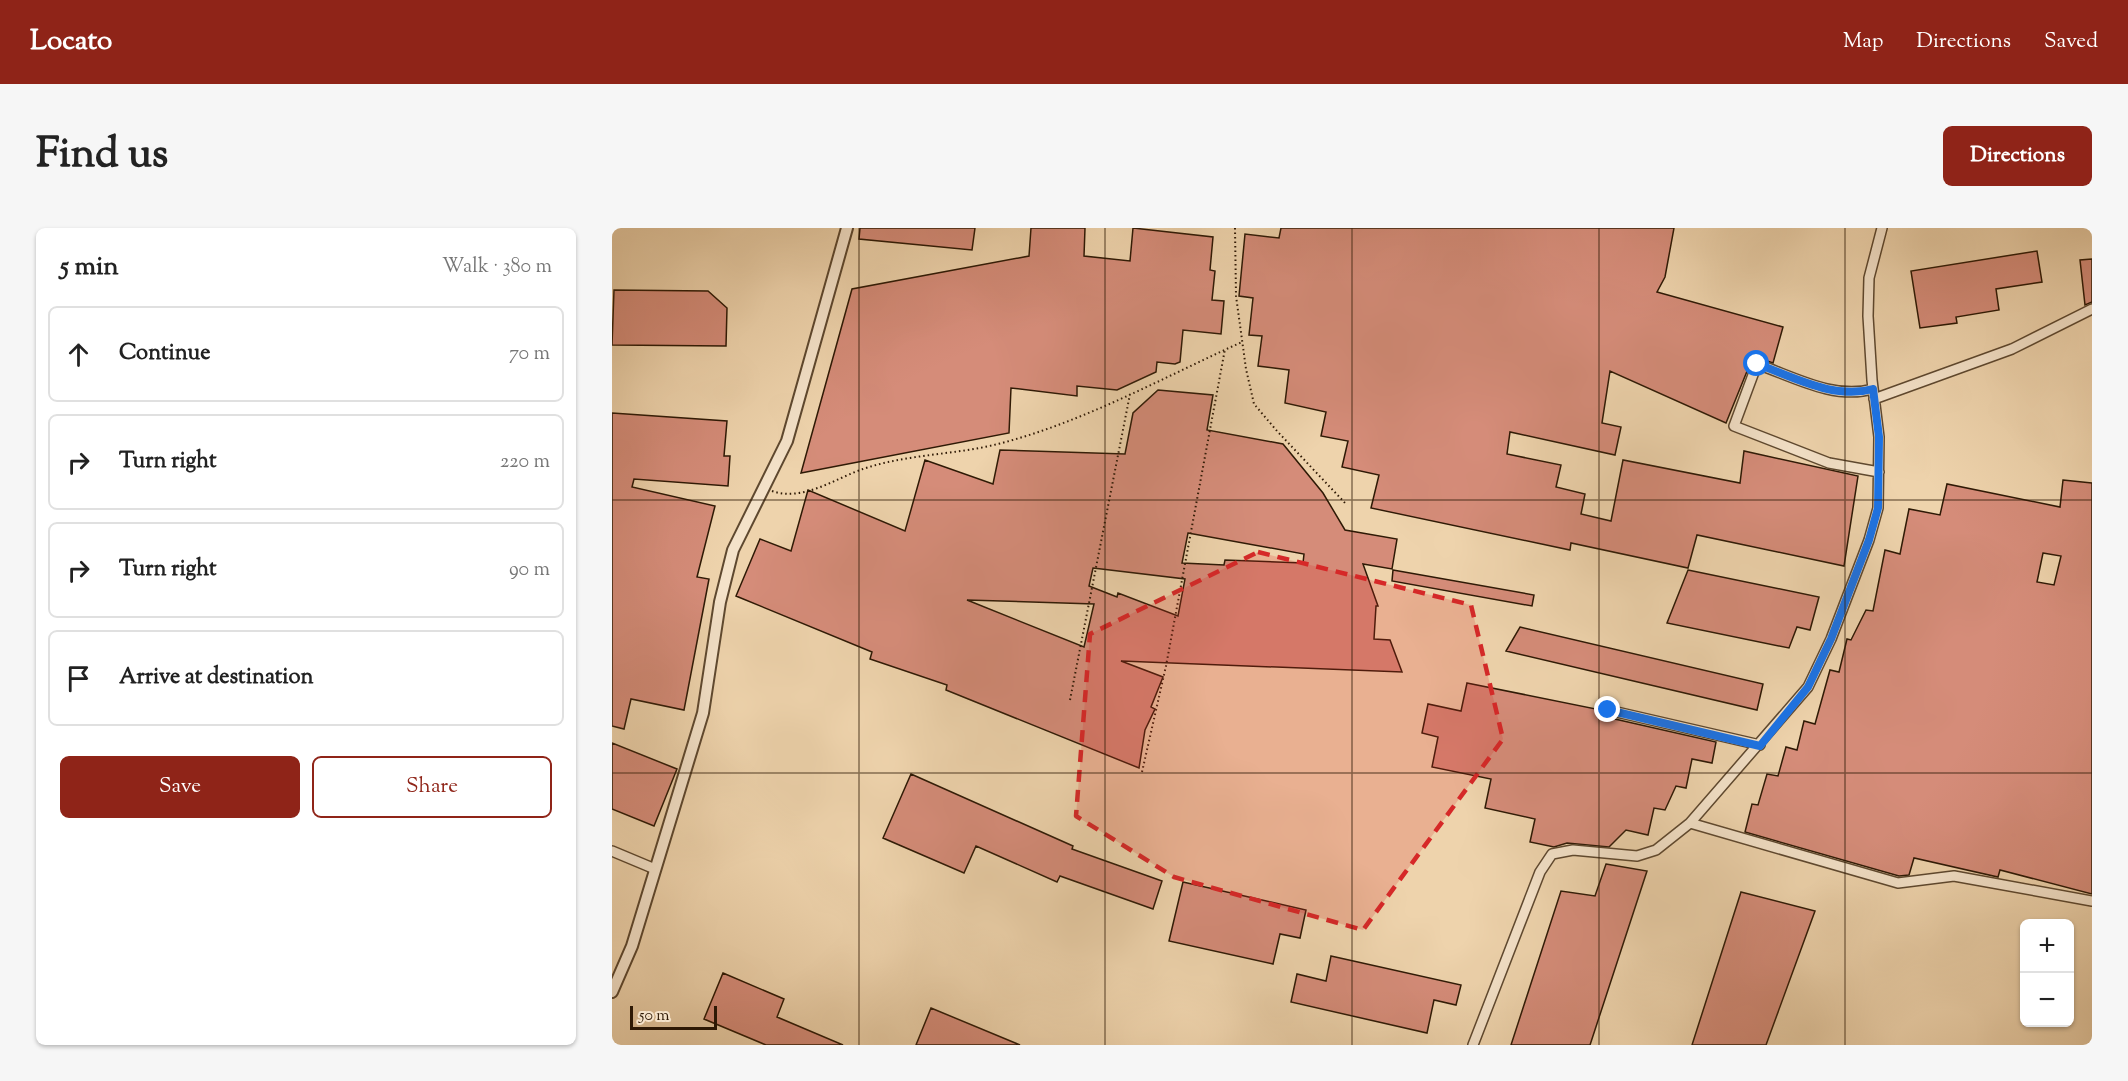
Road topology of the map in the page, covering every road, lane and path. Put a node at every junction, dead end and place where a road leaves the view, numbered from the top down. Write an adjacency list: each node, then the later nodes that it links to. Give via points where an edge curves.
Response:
1 (847, 228): 10 (street, via 787,441)
2 (1235, 228): 5 (path, via 1236,296)
3 (1882, 228): 8 (street, via 1869,278)
4 (2092, 309): 8 (street, via 2012,349)
5 (1242, 342): 6 (path); 11 (path, via 1254,404)
6 (1225, 349): 7 (path); 15 (path, via 1166,666)
7 (1130, 394): 10 (path, via 1090,414 998,444 864,469 831,484 791,494); 12 (path)
8 (1874, 394): 9 (street); 9 (street, via 1840,393 1757,364 1734,426 1829,462)
9 (1879, 472): 14 (street, via 1878,508 1869,540 1831,639 1808,687)
10 (763, 488): 18 (street, via 732,550 703,713)
11 (1346, 504)
12 (1070, 700)
13 (1608, 710): 14 (street)
14 (1760, 746): 16 (street)
15 (1142, 772)
16 (1690, 822): 19 (street, via 1898,883 1954,876); 21 (street, via 1656,850 1637,856 1573,850 1552,855 1540,872)
17 (612, 851): 18 (street)
18 (655, 869): 20 (street, via 632,946)
19 (2092, 901)
20 (612, 993)
21 (1473, 1045)

